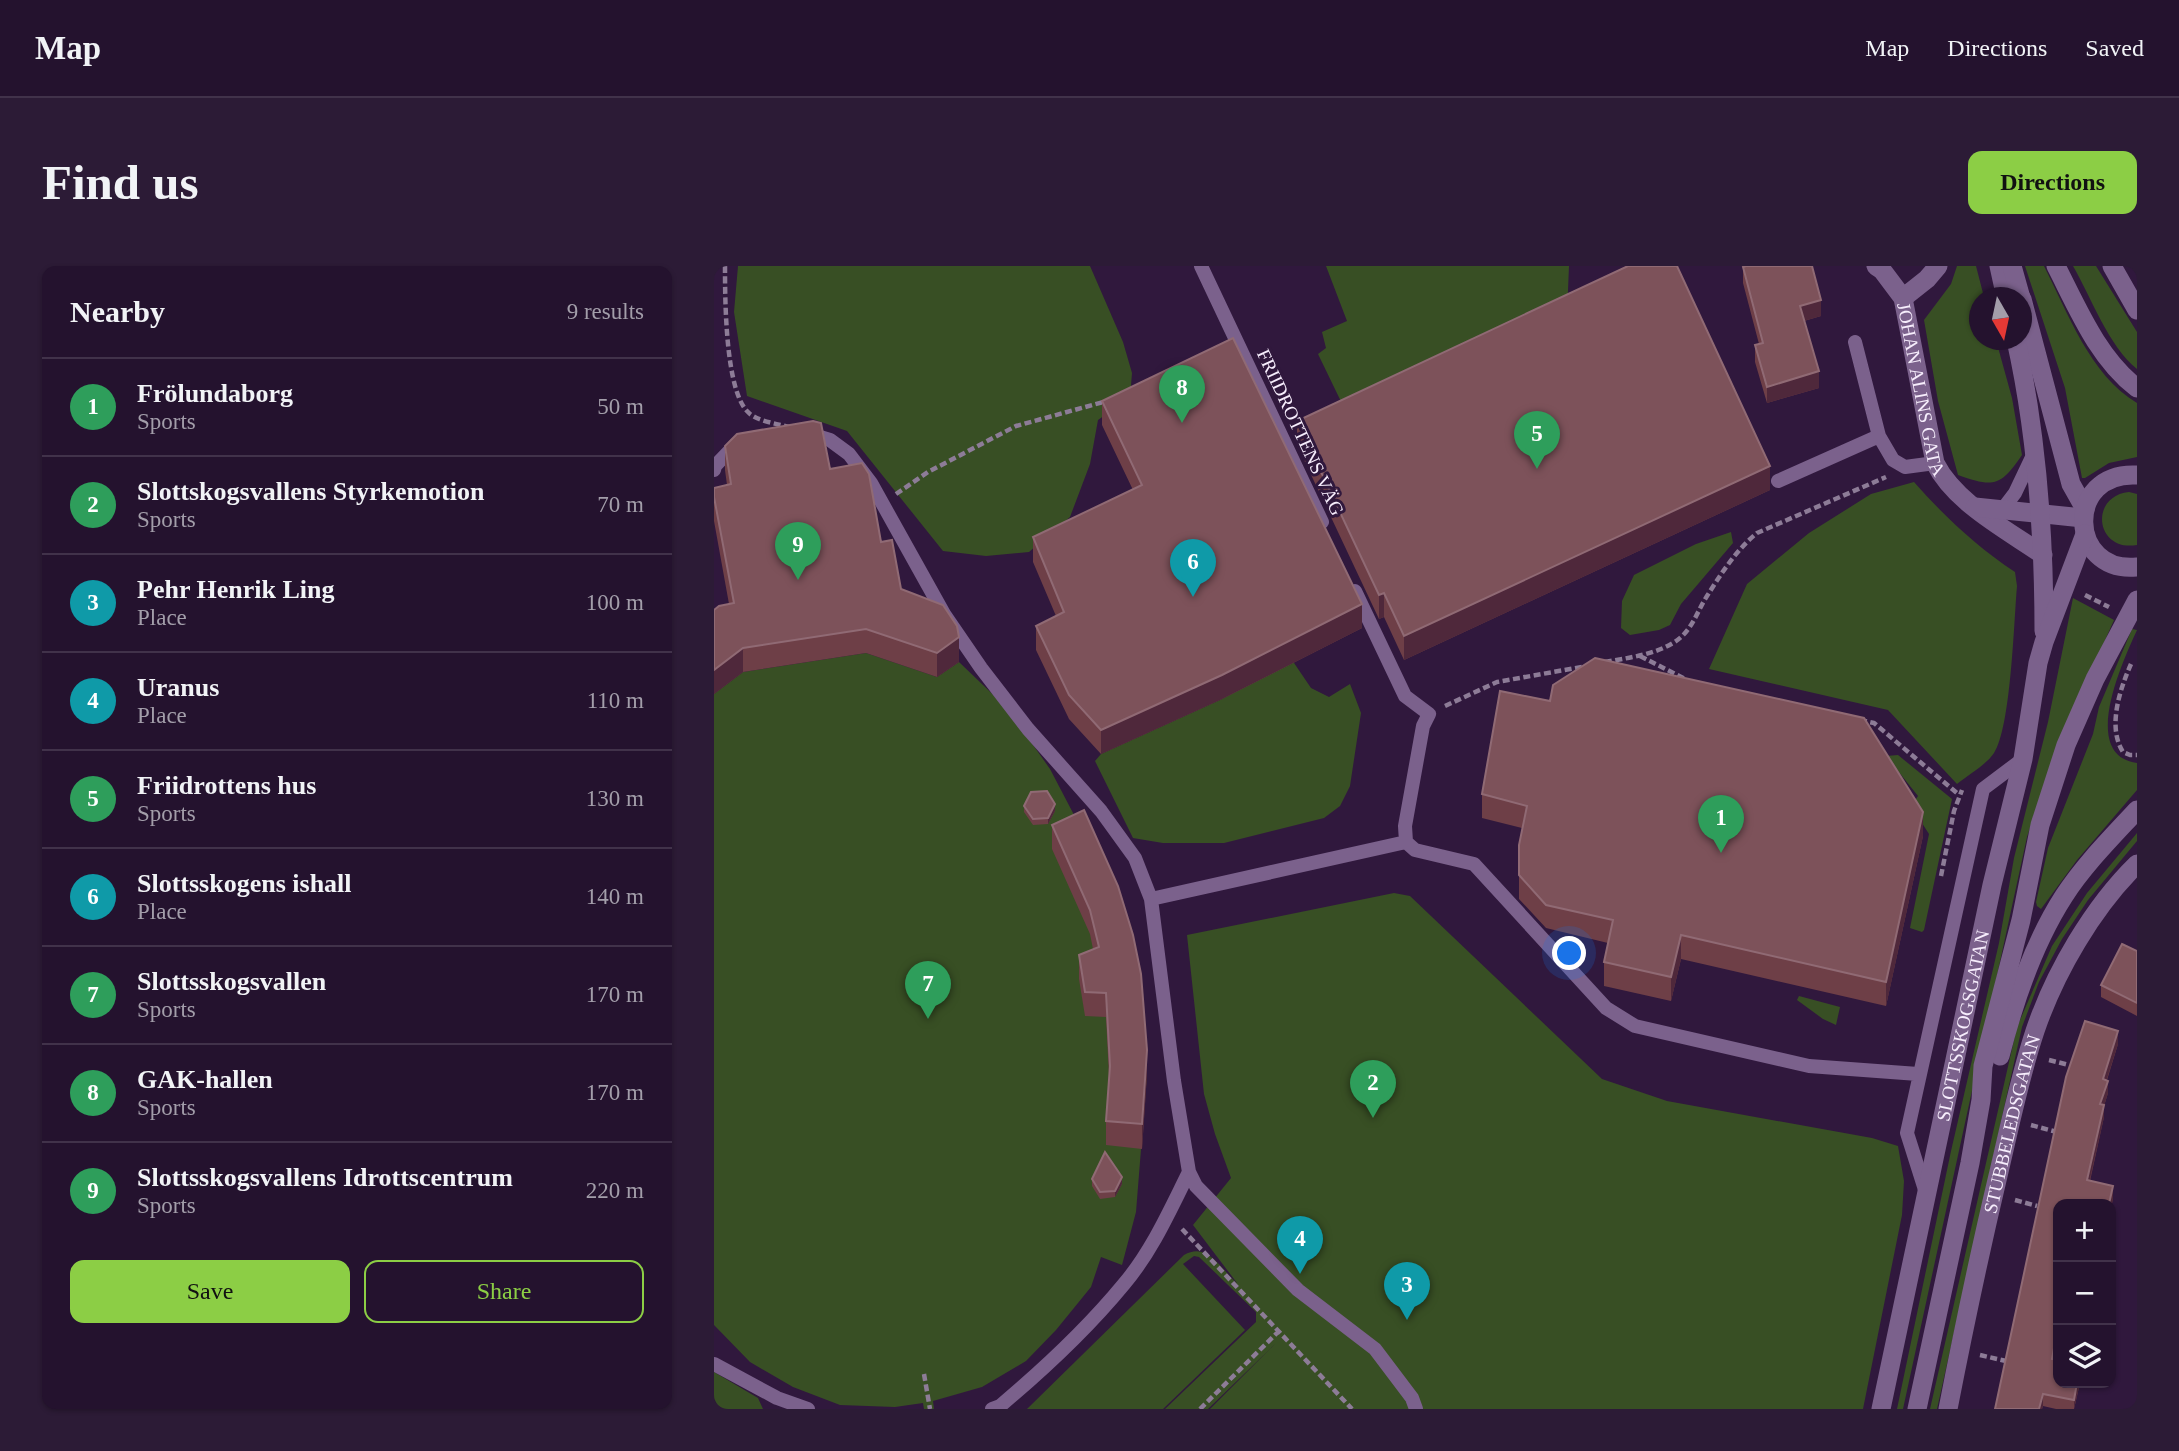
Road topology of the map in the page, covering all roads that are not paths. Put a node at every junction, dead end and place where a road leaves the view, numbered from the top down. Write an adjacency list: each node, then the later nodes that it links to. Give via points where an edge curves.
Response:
1 (1201, 266): 28 (lane, FRIIDROTTENS VÄG)
2 (1876, 266): 10 (main road, JOHAN ALINS GATA)
3 (1938, 266): 10 (main road)
4 (1999, 266): 8 (main road)
5 (2012, 266): 9 (main road)
6 (2056, 266): 15 (main road, via 2103,352)
7 (2112, 266): 11 (main road)
8 (2004, 287)
9 (2018, 287)
10 (1903, 298): 20 (main road, JOHAN ALINS GATA)
11 (2137, 310)
12 (2032, 339): 27 (main road)
13 (1855, 342): 17 (lane)
14 (2018, 350): 19 (main road, SLOTTSSKOGSGATAN)
15 (2137, 388)
16 (798, 430): 38 (lane, via 830,440 849,454 883,503 944,614 1028,729 1101,811 1135,858)
17 (1879, 436): 20 (lane, via 1893,460 1905,467); 23 (lane)
18 (751, 439): 21 (lane, via 740,441)
19 (2035, 452): 25 (lane); 26 (main road, SLOTTSSKOGSGATAN)
20 (1935, 463): 24 (main road, JOHAN ALINS GATA, via 1941,476)
21 (714, 470)
22 (2137, 475): 27 (main road, SLOTTSSKOGSGATAN, via 2105,481 2092,493)
23 (1778, 481)
24 (1975, 507): 25 (main road); 29 (main road, JOHAN ALINS GATA, via 1988,521)
25 (2003, 510): 26 (main road)
26 (2041, 515): 27 (main road); 29 (main road, SLOTTSSKOGSGATAN)
27 (2084, 520): 30 (main road, via 2093,550 2106,561); 33 (main road, SLOTTSSKOGSGATAN, via 2066,588)
28 (1326, 531)
29 (2043, 555): 33 (main road, SLOTTSSKOGSGATAN)
30 (2137, 567)
31 (1349, 578): 36 (lane, via 1405,696 1429,714 1405,826)
32 (2132, 608): 40 (main road, SLOTTSSKOGSGATAN, via 2066,745 2043,814 1983,1066)
33 (2044, 642): 34 (main road, SLOTTSSKOGSGATAN)
34 (2023, 759): 39 (lane, via 1983,789); 42 (main road, SLOTTSSKOGSGATAN)
35 (2137, 810): 40 (main road, SLOTTSSKOGSGATAN, via 2065,894 2050,919 2026,971 1996,1070)
36 (1406, 842): 38 (lane); 39 (lane, via 1415,850 1474,864 1606,1008 1635,1026 1808,1066)
37 (2137, 864): 49 (main road, STUBBELEDSGATAN, via 2106,898 2078,940 2035,1030)
38 (1152, 899): 41 (lane)
39 (1918, 1074): 42 (lane, via 1907,1133)
40 (1981, 1100): 48 (main road, SLOTTSSKOGSGATAN)
41 (1189, 1172): 45 (lane, via 1155,1238 1125,1283 1044,1369); 46 (lane, via 1196,1186 1298,1290 1375,1349)
42 (1927, 1198): 47 (main road, SLOTTSSKOGSGATAN)
43 (714, 1364): 44 (lane)
44 (807, 1409)
45 (992, 1409)
46 (1416, 1409)
47 (1881, 1409)
48 (1917, 1409)
49 (1948, 1409)

